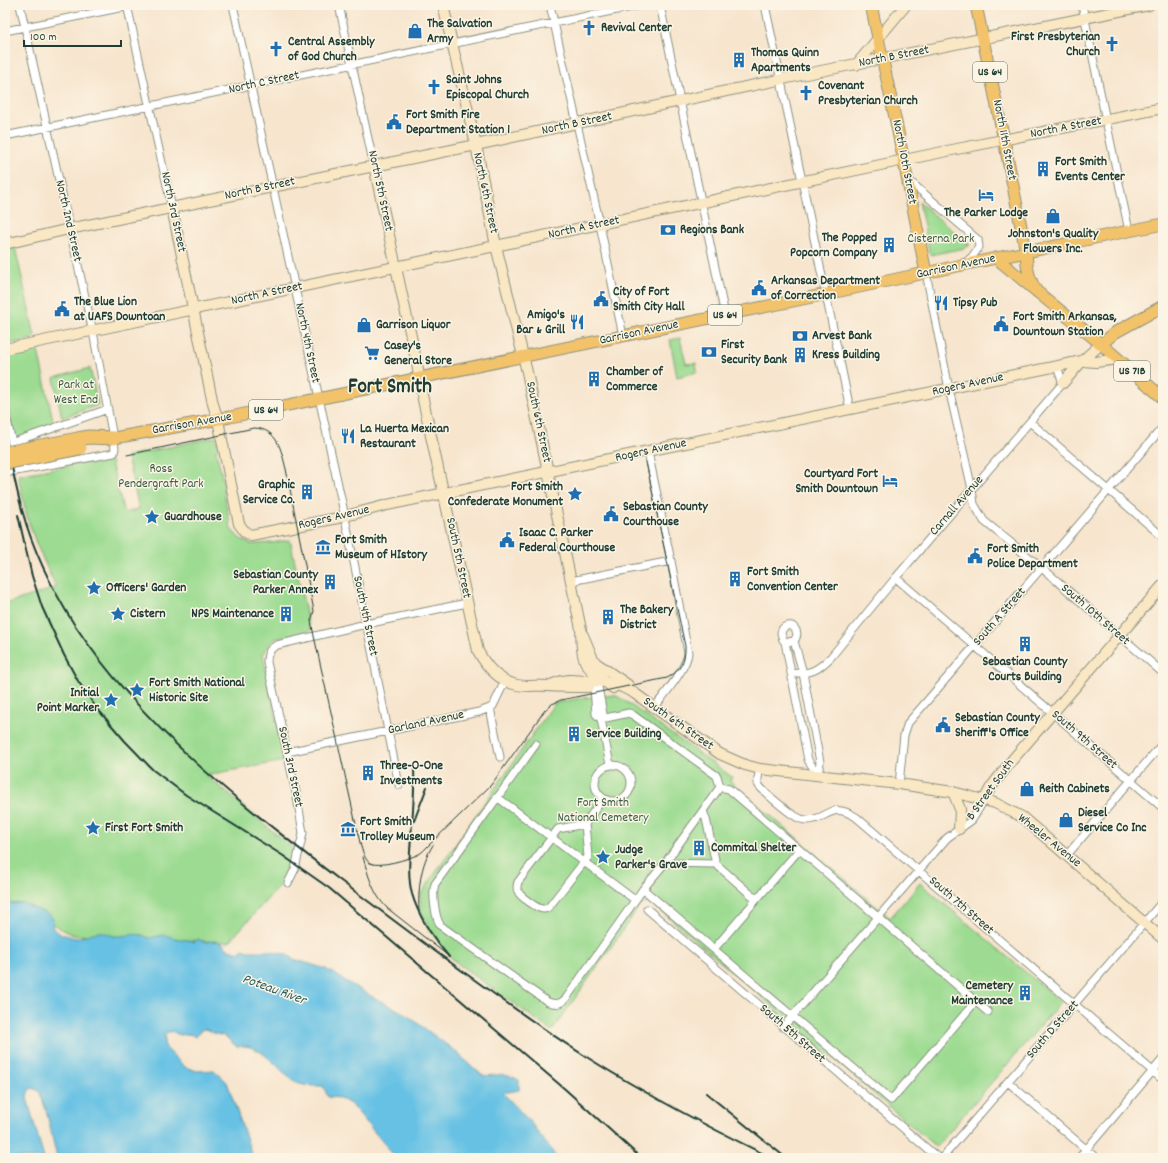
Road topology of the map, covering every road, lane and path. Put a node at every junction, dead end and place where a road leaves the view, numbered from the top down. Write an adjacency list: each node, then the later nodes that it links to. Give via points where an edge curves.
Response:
1 (20, 5): 17 (street, North 2nd Street)
2 (130, 5): 17 (street); 28 (street, North 3rd Street)
3 (233, 5): 26 (street, North 4th Street)
4 (339, 5): 23 (street, North 5th Street)
5 (443, 5): 21 (street, North 6th Street)
6 (550, 5): 16 (street)
7 (641, 5): 16 (street, North C Street)
8 (660, 5): 27 (street)
9 (765, 5): 25 (street)
10 (871, 5): 19 (main road, North 10th Street)
11 (906, 5): 19 (street)
12 (976, 5): 20 (main road, North 11th Street / US 64)
13 (1082, 5): 15 (street)
14 (1149, 5): 15 (street, North B Street)
15 (1084, 18): 20 (street, North B Street); 30 (street)
16 (554, 23): 21 (street, North C Street); 31 (street)
17 (25, 27): 18 (street); 32 (street, North 2nd Street)
18 (5, 31)
19 (878, 38): 22 (main road, North 10th Street); 24 (street)
20 (983, 39): 22 (street, North B Street); 34 (main road, North 11th Street / US 64)
21 (452, 45): 23 (street, North C Street); 35 (street, North 6th Street)
22 (882, 59): 24 (street, North B Street); 36 (main road, North 10th Street)
23 (352, 65): 26 (street, North C Street); 37 (street, North 5th Street)
24 (856, 65): 25 (street, North B Street)
25 (781, 80): 27 (street, North B Street); 39 (street)
26 (251, 86): 28 (street, North C Street); 40 (street, North 4th Street)
27 (680, 101): 31 (street, North B Street); 41 (street)
28 (150, 107): 32 (street, North C Street); 42 (street, North 3rd Street)
29 (1163, 108): 30 (street, North A Street)
30 (1106, 120): 34 (street, North A Street); 46 (street)
31 (577, 123): 35 (street, North B Street); 44 (street)
32 (46, 128): 33 (street, North C Street); 45 (street, North 2nd Street)
33 (5, 136)
34 (1004, 140): 36 (street, North A Street); 49 (main road, North 11th Street / US 64)
35 (476, 145): 37 (street, North B Street); 48 (street, North 6th Street)
36 (904, 160): 38 (main road, North 10th Street); 39 (street, North A Street)
37 (374, 166): 40 (street, North B Street); 52 (street, North 5th Street)
38 (907, 179): 51 (street, via 978,240 979,247); 53 (main road, North 10th Street)
39 (802, 182): 41 (street, North A Street); 56 (street)
40 (273, 187): 42 (street, North B Street); 54 (street, North 4th Street)
41 (702, 204): 44 (street, North A Street); 59 (street)
42 (172, 208): 45 (street, North B Street); 58 (street, North 3rd Street)
43 (1163, 224): 46 (main road, Garrison Avenue)
44 (600, 225): 48 (street, North A Street); 61 (street)
45 (69, 229): 47 (street, North B Street); 60 (street, North 2nd Street)
46 (1129, 231): 49 (main road, Garrison Avenue)
47 (5, 244)
48 (496, 246): 52 (street, North A Street); 64 (street, North 6th Street)
49 (1026, 252): 50 (main road, Garrison Avenue / US 64); 55 (main road, US 71B, via 1029,277)
50 (996, 258): 51 (main road, Garrison Avenue / US 64); 55 (main road, US 71B)
51 (962, 265): 53 (main road, Garrison Avenue / US 64)
52 (395, 267): 54 (street, North A Street); 68 (street, North 5th Street)
53 (926, 273): 56 (main road, Garrison Avenue / US 64); 70 (street, South 10th Street)
54 (295, 288): 58 (street, North A Street); 72 (street, North 4th Street)
55 (1037, 292): 62 (main road, US 71B)
56 (825, 294): 59 (main road, Garrison Avenue / US 64); 74 (street)
57 (1163, 306): 62 (main road, via 1116,332)
58 (193, 310): 60 (street, North A Street); 76 (street, North 3rd Street)
59 (725, 315): 61 (main road, Garrison Avenue / US 64)
60 (92, 331): 63 (street, North A Street); 73 (street, North 2nd Street)
61 (623, 336): 64 (main road, Garrison Avenue / US 64)
62 (1101, 344): 65 (main road, US 71B); 66 (street)
63 (5, 349)
64 (523, 356): 68 (main road, Garrison Avenue / US 64); 85 (street, South 6th Street)
65 (1118, 359): 66 (street); 71 (main road, US 71B)
66 (1082, 361): 67 (street); 69 (street)
67 (1058, 367): 69 (street); 70 (street, Rogers Avenue)
68 (418, 378): 72 (main road, Garrison Avenue / US 64); 89 (street, South 5th Street)
69 (1063, 383): 77 (street, Carnall Avenue)
70 (949, 389): 74 (street, Rogers Avenue); 87 (street, South 10th Street)
71 (1163, 398)
72 (319, 399): 76 (main road, Garrison Avenue / US 64); 90 (street, South 4th Street)
73 (108, 410): 79 (street, North 2nd Street); 81 (street)
74 (850, 410): 82 (street, Rogers Avenue)
75 (5, 412): 81 (street)
76 (218, 420): 79 (main road, Garrison Avenue / US 64); 90 (street, Rogers Avenue, via 239,524 245,532 251,535 258,534)
77 (1030, 422): 87 (street, Carnall Avenue); 88 (street)
78 (1163, 427): 88 (street, South A Street)
79 (114, 438): 80 (highway, Garrison Avenue / US 64, via 89,437); 84 (street, North 2nd Street, via 114,453)
80 (79, 443): 81 (highway, US 64, bridge); 83 (highway, US 64, bridge)
81 (7, 447): 84 (street)
82 (648, 452): 85 (street, Rogers Avenue); 92 (street)
83 (5, 463)
84 (18, 470): 86 (street)
85 (549, 472): 89 (street, Rogers Avenue); 95 (street, South 6th Street)
86 (5, 473)
87 (972, 489): 93 (street, South 10th Street, via 974,504 984,521); 94 (street, Carnall Avenue)
88 (1109, 490): 91 (street); 93 (street, South A Street)
89 (444, 493): 90 (street, Rogers Avenue); 97 (street, South 5th Street)
90 (344, 516): 98 (street, South 4th Street)
91 (1163, 537)
92 (671, 561): 95 (street); 114 (street, via 688,658)
93 (1042, 568): 100 (street, South 10th Street); 103 (street, South A Street)
94 (896, 578): 103 (street, South 9th Street); 106 (street, Carnall Avenue, via 822,666)
95 (572, 581): 99 (street, South 6th Street)
96 (1163, 585): 100 (street, B Street South)
97 (467, 603): 98 (street); 109 (street, South 5th Street, via 478,651 495,674)
98 (366, 624): 117 (street, South 4th Street); 120 (street, South 3rd Street, via 277,645 269,651 267,662)
99 (581, 629): 104 (street, South 6th Street); 112 (street, South 6th Street, via 596,663 638,691)
100 (1120, 636): 107 (street, South 10th Street); 115 (street, B Street South)
101 (794, 641): 102 (street); 102 (street, via 797,633 794,628 785,626 781,631 781,638); 106 (street)
102 (785, 642): 105 (street)
103 (975, 646): 115 (street, South 9th Street); 126 (street, South A Street, via 908,723 904,735)
104 (585, 662): 108 (street, via 579,675); 110 (street); 110 (street, South 6th Street, via 588,677)
105 (791, 673): 106 (street, Carnall Avenue); 124 (street, via 808,760)
106 (803, 673): 124 (street, via 820,762)
107 (1163, 673)
108 (570, 680): 110 (street); 111 (street)
109 (505, 681): 111 (street, via 517,685); 113 (street, via 497,700)
110 (600, 685): 111 (street, via 558,688); 112 (street, via 622,687); 116 (street, via 596,714)
111 (548, 686)
112 (640, 699): 114 (street, South 6th Street)
113 (490, 708): 117 (street, Garland Avenue); 121 (street)
114 (654, 708): 123 (street, South 6th Street, via 726,757)
115 (1053, 714): 125 (street, South 9th Street); 132 (street, B Street South, via 1004,770)
116 (601, 719): 122 (street); 128 (street, via 629,713 633,715 717,776)
117 (388, 731): 120 (street, Garland Avenue); 127 (street, South 4th Street)
118 (1163, 743): 125 (street)
119 (536, 744): 130 (street)
120 (287, 752): 144 (street, South 3rd Street, via 303,833 296,865)
121 (500, 757)
122 (610, 765): 131 (street, via 601,770 596,779 597,789); 131 (street, via 624,768 630,777 631,786 629,792 621,799 612,801)
123 (760, 769): 124 (street); 143 (street, South 7th Street, via 758,780 761,788 794,816 806,820 835,810 849,813)
124 (818, 775): 126 (street, Wheeler Avenue)
125 (1131, 781): 133 (street, South 9th Street); 139 (street)
126 (899, 784): 129 (street, Wheeler Avenue)
127 (399, 786)
128 (720, 787): 134 (street); 138 (street, via 729,790)
129 (953, 792): 132 (street, Wheeler Avenue); 136 (street, via 960,809)
130 (497, 797): 137 (street); 147 (street, via 435,884 433,889 438,922 441,926 548,1002 558,1004 567,998)
131 (603, 798): 135 (street)
132 (984, 800): 136 (street, B Street South, via 972,820); 139 (street, Wheeler Avenue, via 1022,817)
133 (1163, 808)
134 (703, 811): 141 (street); 142 (street)
135 (585, 824): 137 (street, via 558,829); 140 (street, via 588,857)
136 (959, 830): 143 (street, B Street South, via 947,838)
137 (551, 837): 140 (street); 140 (street, via 518,882 519,894 544,909)
138 (799, 850): 146 (street); 150 (street)
139 (1067, 855): 151 (street, Wheeler Avenue)
140 (584, 862): 147 (street)
141 (665, 863): 142 (street); 145 (street)
142 (716, 864): 146 (street)
143 (918, 870): 150 (street, B Street South); 155 (street, South 7th Street)
144 (288, 882)
145 (644, 889): 147 (street); 153 (street)
146 (756, 899): 153 (street)
147 (636, 900)
148 (1163, 901): 151 (street, South D Street)
149 (647, 909): 158 (street, South 5th Street)
150 (878, 917): 154 (street); 157 (street, B Street South)
151 (1144, 923): 152 (street, Wheeler Avenue); 155 (street, South D Street)
152 (1163, 939)
153 (714, 949): 157 (street)
154 (976, 1001): 156 (street); 157 (street, via 891,1100)
155 (1075, 1004): 160 (street, South 7th Street); 162 (street, South D Street)
156 (988, 1012)
157 (792, 1016): 158 (street, B Street South)
158 (783, 1027): 164 (street, South 5th Street)
159 (1163, 1059): 160 (street)
160 (1153, 1072): 161 (street, South 7th Street); 163 (street)
161 (1163, 1080)
162 (1008, 1082): 163 (street); 165 (street, South D Street)
163 (1086, 1150): 166 (street); 167 (street)
164 (938, 1158)
165 (942, 1158)
166 (1079, 1158)
167 (1096, 1158)

